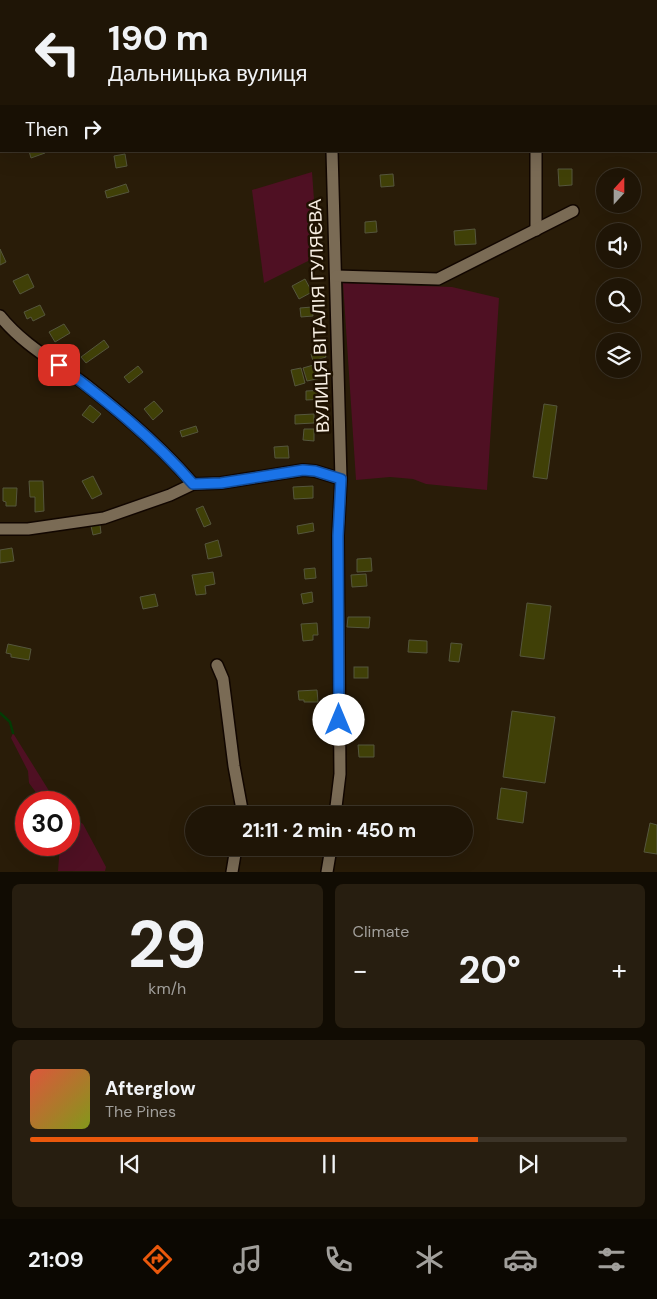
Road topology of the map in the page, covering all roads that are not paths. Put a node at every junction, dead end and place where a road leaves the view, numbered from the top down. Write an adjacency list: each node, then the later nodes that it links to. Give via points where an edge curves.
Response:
1 (332, 152): 5 (street, ВУЛИЦЯ ВІТАЛІЯ ГУЛЯЄВА)
2 (536, 152): 4 (street)
3 (573, 211): 4 (street)
4 (536, 230): 5 (street, via 438,280)
5 (336, 276): 7 (street, ВУЛИЦЯ ВІТАЛІЯ ГУЛЯЄВА)
6 (0, 316): 8 (street, via 19,336 129,421)
7 (341, 479): 8 (street, via 303,470 221,483); 12 (street, ВУЛИЦЯ ВІТАЛІЯ ГУЛЯЄВА, via 338,536 340,774)
8 (193, 484): 9 (street, via 104,518)
9 (3, 531)
10 (217, 665): 11 (street, via 223,679)
11 (241, 806)
12 (336, 806)
13 (235, 856): 15 (street)
14 (328, 856): 16 (street)
15 (232, 872)
16 (328, 872)

